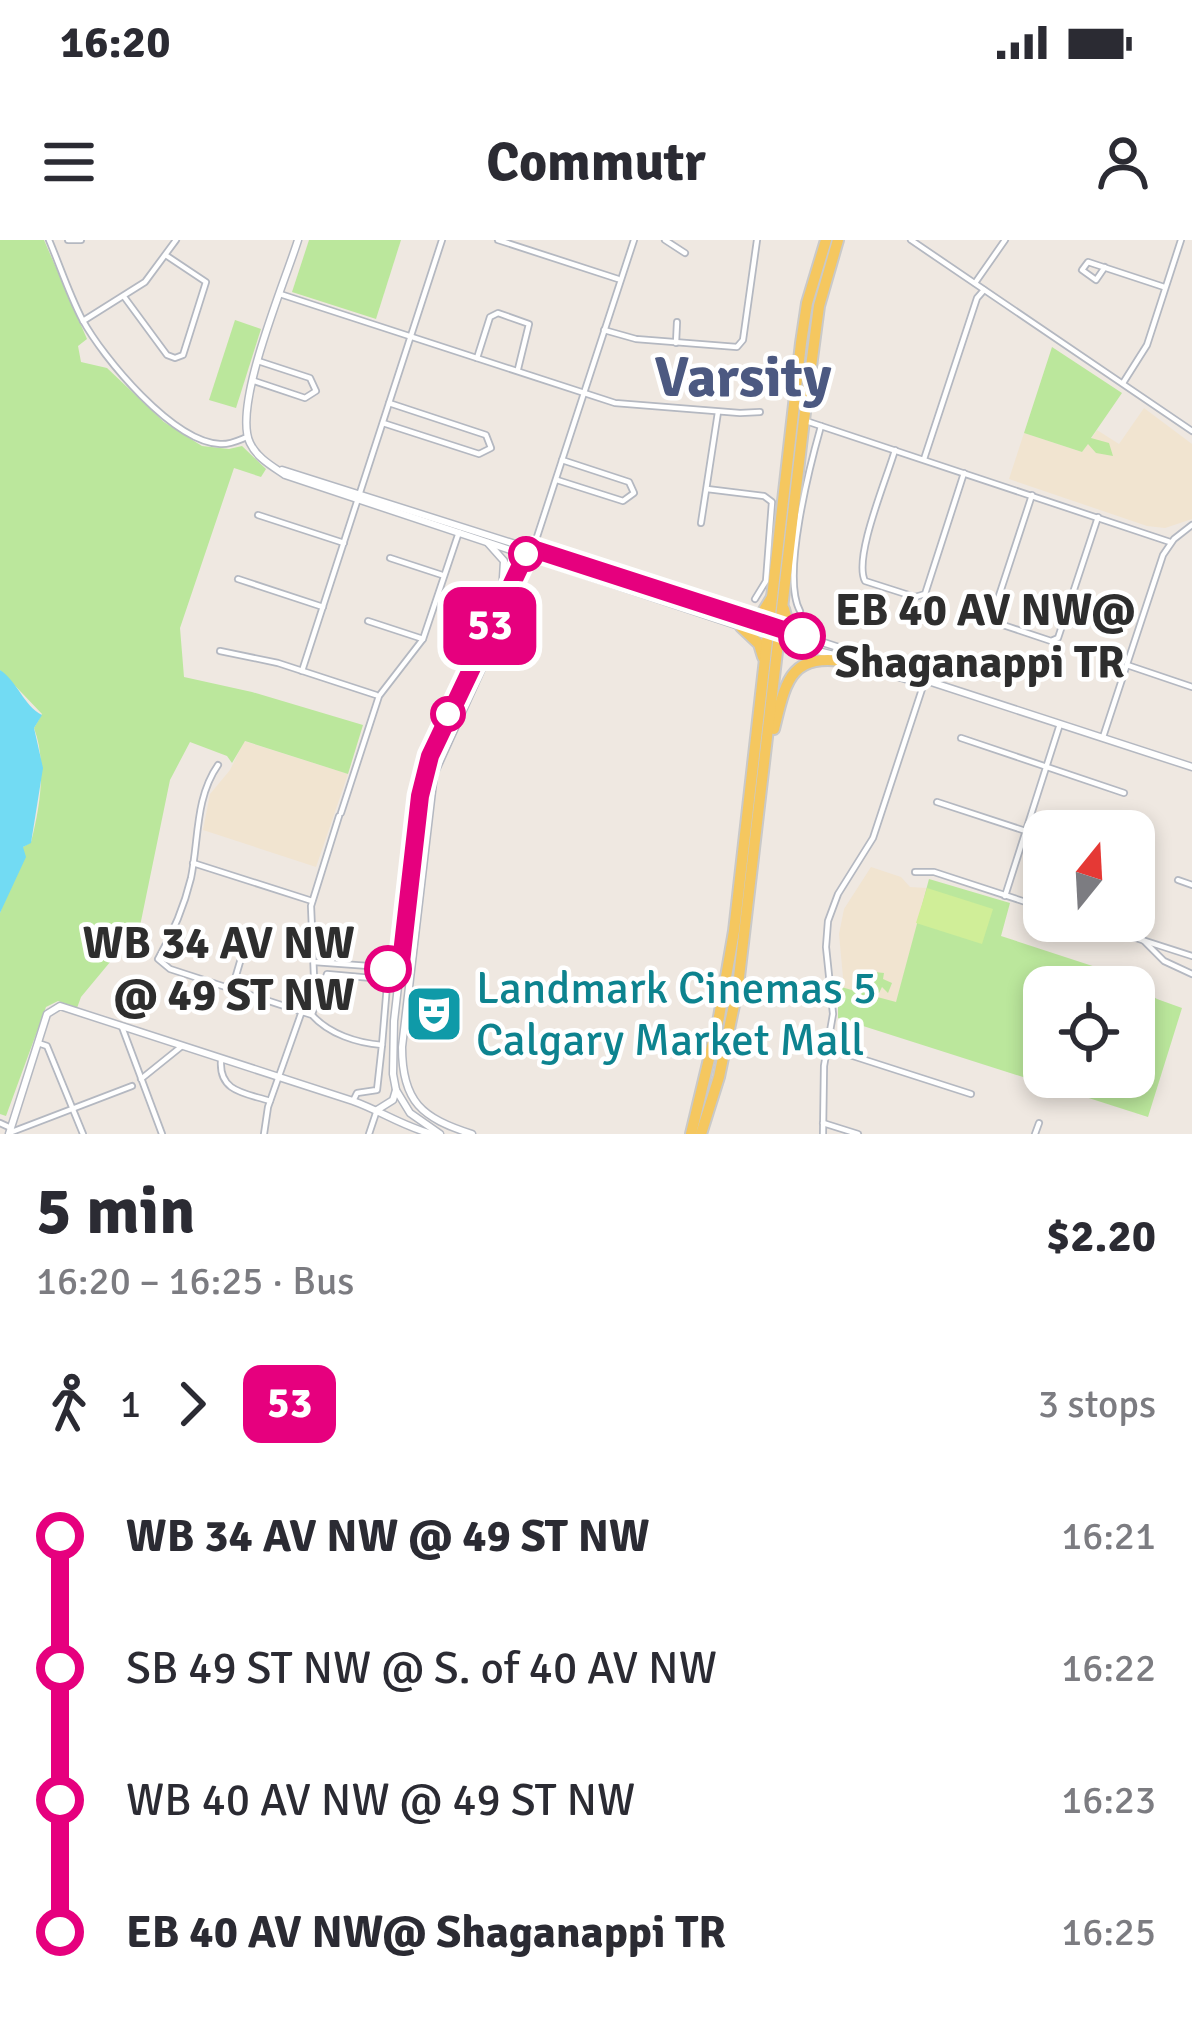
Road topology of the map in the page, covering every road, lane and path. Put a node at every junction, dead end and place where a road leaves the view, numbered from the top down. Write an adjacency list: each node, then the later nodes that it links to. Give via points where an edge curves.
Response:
1 (49, 240): 26 (street)
2 (68, 240): 3 (street)
3 (81, 240)
4 (176, 240): 17 (street)
5 (298, 240): 23 (street)
6 (442, 240): 29 (street)
7 (498, 240): 19 (street)
8 (634, 240): 19 (street)
9 (665, 240): 16 (street)
10 (757, 240): 30 (street, via 740,344)
11 (826, 240): 25 (main road)
12 (838, 240): 40 (main road, via 819,306)
13 (910, 240): 20 (street)
14 (1005, 240): 20 (street)
15 (1181, 240): 21 (street)
16 (685, 253)
17 (167, 256): 24 (street); 24 (street, via 206,285 182,355 167,355)
18 (1105, 267): 21 (street)
19 (621, 280): 28 (street)
20 (975, 283): 22 (street)
21 (1165, 287): 35 (street, via 1144,351)
22 (984, 290): 35 (street); 46 (street)
23 (280, 294): 29 (street); 32 (street)
24 (124, 298): 26 (street)
25 (805, 317): 40 (main road); 65 (main road)
26 (83, 321): 44 (street, via 120,374 173,421 214,444)
27 (677, 322): 30 (street)
28 (604, 330): 30 (street); 36 (street)
29 (411, 336): 31 (street); 37 (street)
30 (676, 343)
31 (477, 358): 33 (street); 33 (street, via 492,315 512,318 530,328)
32 (258, 361): 34 (street); 34 (street, via 313,379 316,391 305,398)
33 (517, 371): 36 (street)
34 (252, 381): 44 (street)
35 (1123, 383): 43 (street)
36 (584, 393): 38 (street); 47 (street)
37 (389, 404): 41 (street); 41 (street, via 486,435 491,448 479,454)
38 (718, 412): 39 (street); 50 (street)
39 (760, 412)
40 (804, 420): 42 (street); 67 (main road)
41 (383, 423): 52 (street)
42 (821, 426): 45 (street); 70 (street, via 792,593)
43 (1192, 431)
44 (247, 436): 52 (street, via 285,475)
45 (895, 450): 46 (street); 48 (street, via 861,577 915,597 925,593)
46 (924, 459): 48 (street)
47 (562, 460): 49 (street); 49 (street, via 629,482 634,493 621,501)
48 (964, 472): 51 (street)
49 (556, 479): 61 (street)
50 (707, 489): 55 (street); 66 (street, via 770,499 766,581)
51 (1032, 495): 54 (street); 54 (street, via 992,620 1051,641 1060,637)
52 (359, 497): 57 (street); 60 (street)
53 (258, 514): 60 (street)
54 (1099, 516): 59 (street)
55 (701, 523)
56 (1192, 525): 59 (street)
57 (459, 529): 58 (street); 61 (street); 63 (street)
58 (485, 541): 61 (street); 69 (street, via 506,567)
59 (1170, 542): 79 (street)
60 (344, 543): 68 (street)
61 (531, 553): 69 (street); 72 (street); 109 (street, via 434,774)
62 (390, 558): 63 (street)
63 (445, 576): 75 (street)
64 (238, 579): 68 (street)
65 (776, 588): 72 (main road, via 764,611); 73 (main road)
66 (755, 599)
67 (783, 604): 73 (main road); 74 (main road)
68 (323, 607): 80 (street)
69 (499, 607): 108 (street, via 424,776)
70 (800, 611)
71 (368, 621): 75 (street)
72 (745, 622): 73 (street); 78 (main road)
73 (774, 633): 74 (street); 77 (street); 78 (main road); 90 (main road)
74 (801, 635): 81 (street)
75 (423, 639): 83 (street)
76 (220, 651): 80 (street)
77 (849, 662): 81 (street); 90 (main road, via 819,658 794,672)
78 (765, 665): 140 (main road, via 731,952)
79 (1126, 665): 82 (street); 85 (street)
80 (302, 671): 83 (street)
81 (921, 680): 84 (street); 118 (street, via 873,838 830,912)
82 (1192, 685)
83 (379, 696): 101 (street)
84 (1060, 724): 85 (street); 88 (street)
85 (1103, 738): 89 (street)
86 (961, 739): 88 (street)
87 (218, 764): 96 (street, via 203,793)
88 (1046, 766): 91 (street); 93 (street)
89 (1192, 767)
90 (764, 774): 141 (main road, via 738,986)
91 (1124, 793)
92 (937, 802): 94 (street)
93 (1032, 810)
94 (1023, 830)
95 (1023, 840): 100 (street)
96 (193, 863): 101 (street); 111 (street, via 158,959)
97 (914, 872): 100 (street)
98 (1178, 880): 99 (street)
99 (1192, 885)
100 (1005, 896): 102 (street)
101 (312, 901): 107 (street)
102 (1023, 902)
103 (1145, 942): 110 (street)
104 (1147, 942): 106 (street)
105 (242, 955): 111 (street)
106 (1192, 956)
107 (314, 962): 108 (street); 112 (street)
108 (400, 971): 109 (street); 123 (street)
109 (411, 973): 129 (street, via 402,1063)
110 (1192, 974)
111 (232, 989): 112 (street)
112 (302, 1012): 113 (street); 120 (street)
113 (312, 1015): 116 (street, via 352,1040); 116 (street, via 327,974 383,979)
114 (122, 1027): 115 (street, via 60,1006); 117 (street); 121 (street)
115 (38, 1043): 128 (street, via 47,1046); 133 (street)
116 (382, 1045): 126 (street, via 377,1090)
117 (182, 1046): 119 (street); 121 (street)
118 (827, 1047): 124 (street); 131 (street)
119 (221, 1059): 120 (street); 125 (street, via 225,1083)
120 (280, 1078): 125 (street); 126 (street)
121 (141, 1079): 135 (street)
122 (131, 1086): 128 (street)
123 (395, 1090): 127 (street); 129 (street)
124 (970, 1094)
125 (270, 1101): 136 (street)
126 (353, 1101): 127 (street)
127 (377, 1109): 137 (street); 138 (street)
128 (74, 1110): 133 (street); 134 (street)
129 (421, 1116): 138 (street); 139 (street)
130 (0, 1123): 133 (street)
131 (823, 1123): 142 (street); 143 (street)
132 (1039, 1123): 144 (street)
133 (10, 1132)
134 (83, 1134)
135 (162, 1134)
136 (264, 1134)
137 (369, 1134)
138 (437, 1134)
139 (472, 1134)
140 (689, 1134)
141 (705, 1134)
142 (824, 1134)
143 (858, 1134)
144 (1035, 1134)

